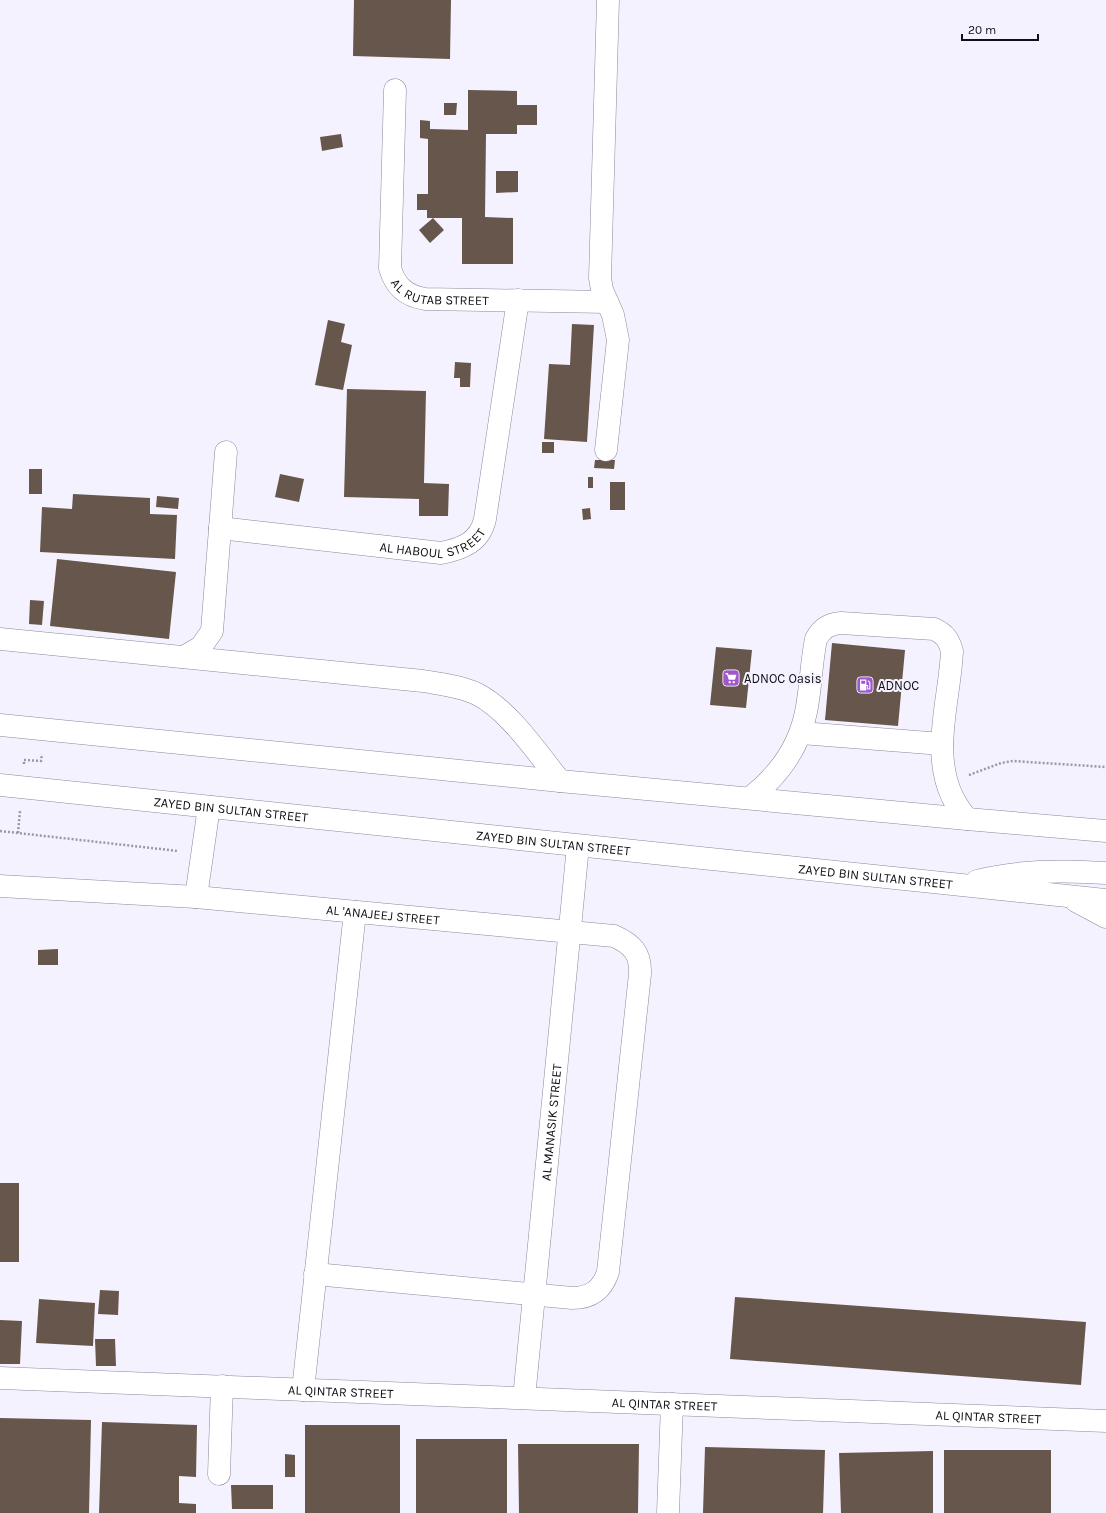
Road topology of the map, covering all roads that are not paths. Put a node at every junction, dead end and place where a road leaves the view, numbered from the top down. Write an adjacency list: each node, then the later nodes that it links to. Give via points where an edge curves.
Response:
1 (608, 0): 4 (street, via 600,278)
2 (395, 90): 3 (street, AL RUTAB STREET, via 389,257 393,278 407,293 425,299)
3 (518, 300): 4 (street, AL RUTAB STREET); 7 (street, AL HABOUL STREET, via 485,519 483,528 467,545 441,553)
4 (607, 302): 5 (street, via 613,315 618,340)
5 (606, 450)
6 (226, 452): 7 (street)
7 (220, 528): 8 (street)
8 (212, 631): 10 (street, via 201,647); 11 (street, via 222,648)
9 (0, 639): 10 (street)
10 (184, 657): 11 (street)
11 (236, 663): 15 (street, via 423,681 462,688 477,694 503,712)
12 (0, 725): 15 (street)
13 (801, 733): 14 (street); 14 (street, via 816,639 826,627 841,623 934,630 946,637 952,651); 17 (street, via 786,763)
14 (942, 744): 19 (street, via 947,784)
15 (560, 781): 17 (street)
16 (0, 785): 18 (street, ZAYED BIN SULTAN STREET)
17 (750, 798): 19 (street)
18 (208, 807): 21 (street, ZAYED BIN SULTAN STREET); 26 (street)
19 (967, 819): 20 (street)
20 (1106, 831)
21 (578, 846): 23 (street, ZAYED BIN SULTAN STREET); 30 (street, AL MANASIK STREET)
22 (1106, 873): 23 (street, via 1038,871)
23 (958, 885): 25 (street, ZAYED BIN SULTAN STREET)
24 (0, 886): 26 (street, AL 'ANAJEEJ STREET)
25 (1068, 896): 27 (street, ZAYED BIN SULTAN STREET); 29 (street)
26 (196, 897): 28 (street, AL 'ANAJEEJ STREET)
27 (1106, 900)
28 (354, 912): 30 (street, AL 'ANAJEEJ STREET); 31 (street)
29 (1106, 917)
30 (570, 932): 32 (street, AL MANASIK STREET); 32 (street, AL 'ANAJEEJ STREET, via 614,936 624,941 638,956 640,974 605,1279 597,1291 581,1298)
31 (315, 1274): 32 (street, AL 'ANAJEEJ STREET); 35 (street)
32 (534, 1294): 36 (street, AL MANASIK STREET)
33 (0, 1378): 34 (street, AL QINTAR STREET)
34 (222, 1386): 35 (street, AL QINTAR STREET); 39 (street)
35 (303, 1390): 36 (street, AL QINTAR STREET)
36 (524, 1398): 37 (street, AL QINTAR STREET)
37 (672, 1404): 38 (street, AL QINTAR STREET); 40 (street)
38 (1106, 1421)
39 (219, 1474)
40 (668, 1513)

